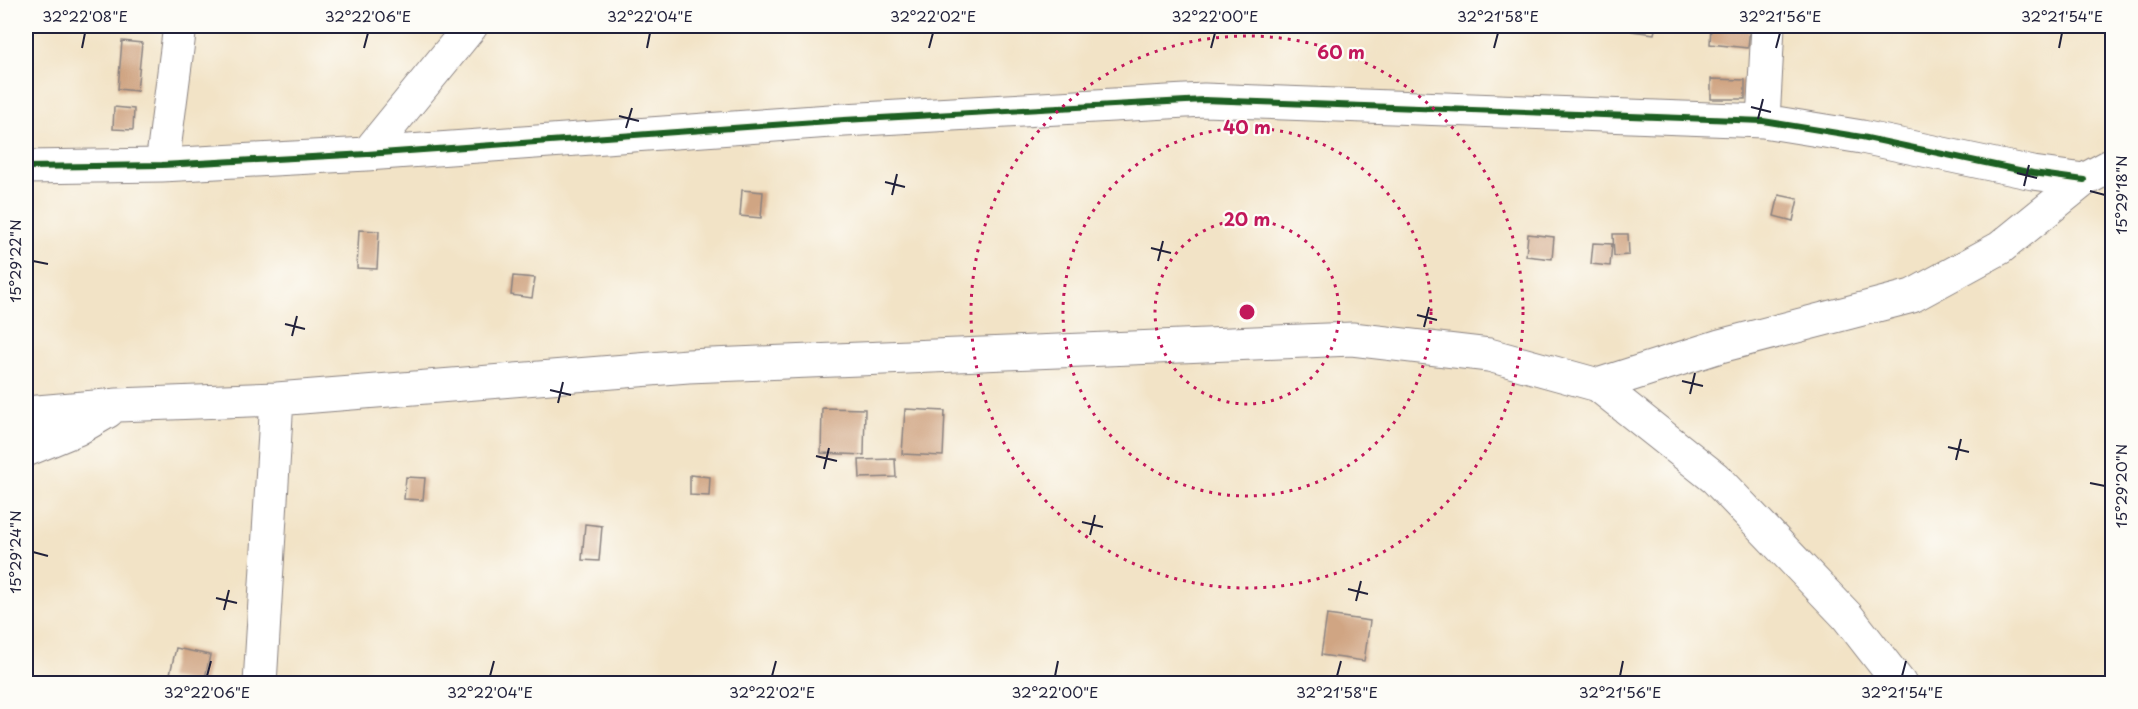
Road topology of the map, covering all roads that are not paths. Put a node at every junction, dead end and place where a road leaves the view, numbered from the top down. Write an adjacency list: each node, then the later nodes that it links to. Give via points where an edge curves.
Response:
1 (180, 26): 6 (street)
2 (471, 26): 5 (street)
3 (1768, 26): 4 (street)
4 (1763, 122): 5 (street, via 1204,100 844,120); 9 (street)
5 (367, 154): 6 (street)
6 (162, 165): 8 (street)
7 (2112, 165): 9 (street)
8 (26, 167)
9 (2084, 180): 10 (street, via 2000,248 1912,296 1720,346)
10 (1598, 386): 11 (street, via 1489,355 1352,339 688,366); 16 (street, via 1715,478 1847,616)
11 (277, 399): 12 (street); 15 (street)
12 (118, 405): 13 (street); 14 (street, via 77,429)
13 (26, 413)
14 (26, 450)
15 (260, 684)
16 (1900, 684)

